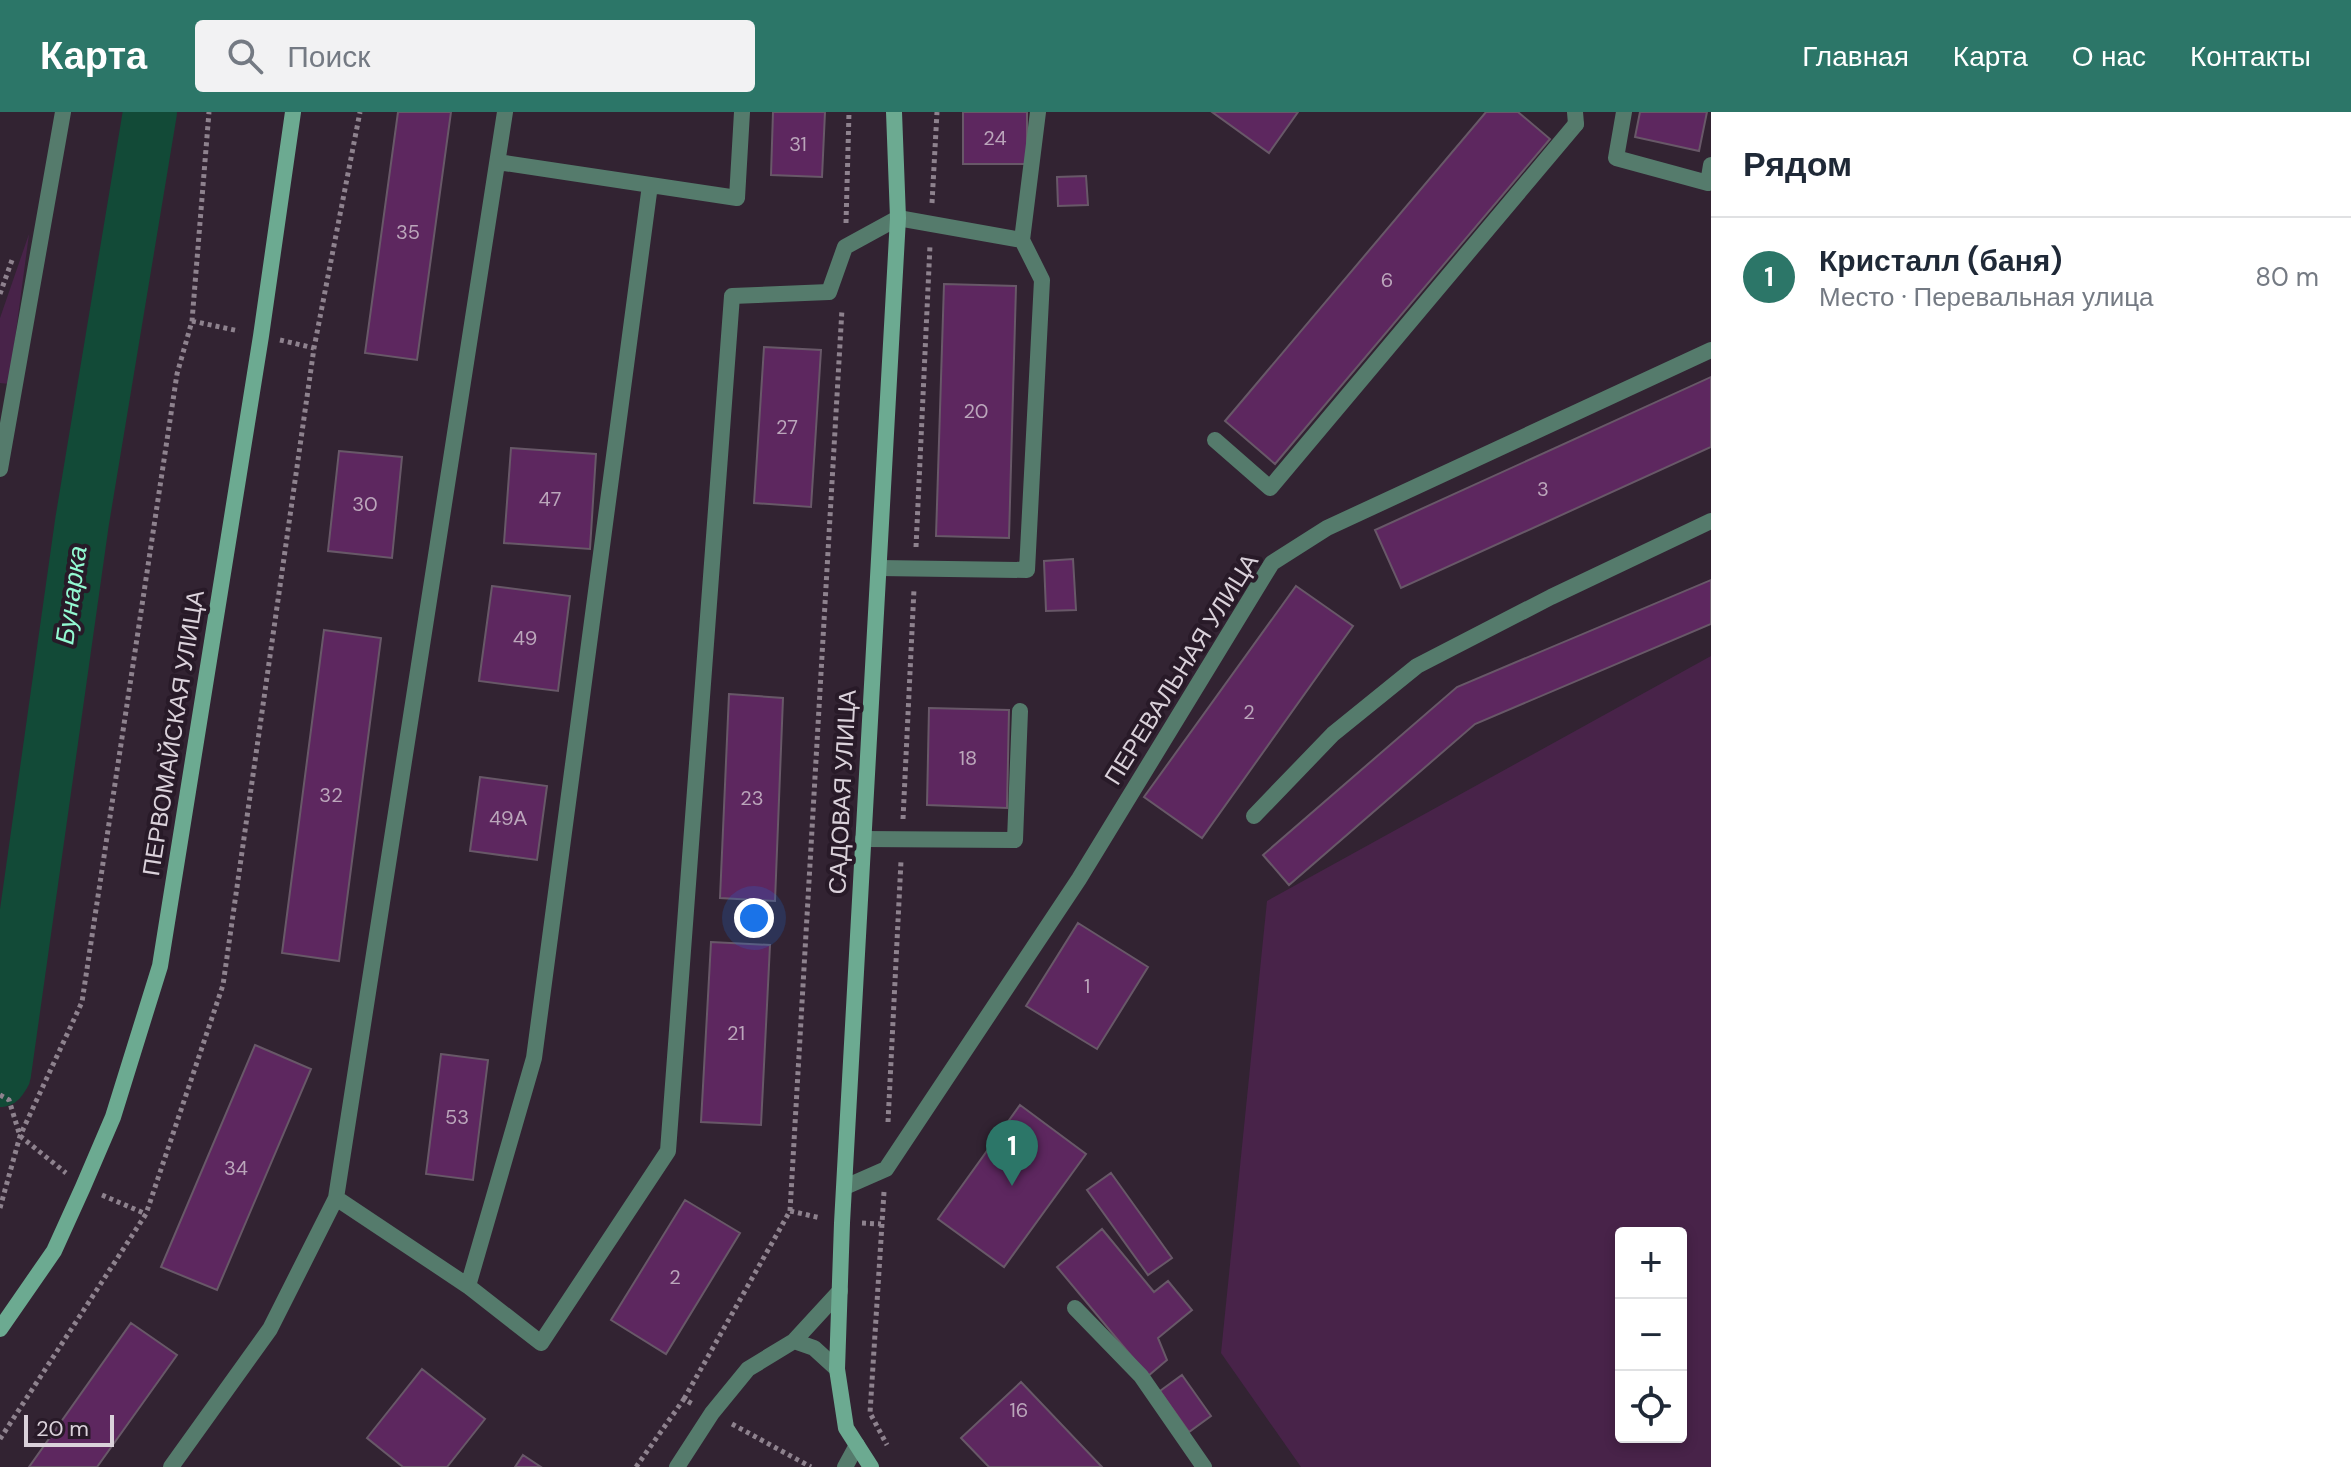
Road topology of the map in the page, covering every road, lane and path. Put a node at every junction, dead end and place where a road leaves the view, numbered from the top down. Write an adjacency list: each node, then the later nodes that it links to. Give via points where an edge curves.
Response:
1 (63, 112): 23 (street)
2 (209, 112): 37 (path, via 192,321 177,374 82,1002 20,1136)
3 (293, 112): 44 (street, ПЕРВОМАЙСКАЯ УЛИЦА, via 160,966 113,1117 78,1200 54,1251)
4 (360, 112): 48 (path, via 314,348 223,985 146,1214)
5 (505, 112): 13 (street)
6 (742, 112): 15 (street, via 737,198)
7 (849, 112): 19 (path)
8 (894, 112): 16 (street, САДОВАЯ УЛИЦА)
9 (937, 112): 17 (path)
10 (1038, 112): 18 (street)
11 (1624, 112): 14 (street, via 1616,158 1708,183)
12 (1575, 118): 22 (street, via 1270,488)
13 (498, 162): 15 (street); 36 (street)
14 (1711, 165)
15 (650, 185): 41 (street, via 534,1058)
16 (898, 218): 17 (street); 19 (street); 25 (street, САДОВАЯ УЛИЦА)
17 (931, 224): 18 (street); 26 (path)
18 (1022, 240): 26 (street, via 1042,280 1027,570)
19 (845, 247): 41 (street, via 829,292 732,296 668,1151 541,1343)
20 (843, 295): 38 (path)
21 (1711, 350): 34 (street, ПЕРЕВАЛЬНАЯ УЛИЦА, via 1327,528 1272,563 1079,879)
22 (1215, 440)
23 (0, 469)
24 (1711, 521): 28 (street, via 1417,666 1333,734)
25 (879, 568): 26 (street); 29 (street, САДОВАЯ УЛИЦА)
26 (915, 568): 30 (path)
27 (1020, 711): 30 (street, via 1015,840)
28 (1254, 816)
29 (863, 839): 30 (street); 35 (street, САДОВАЯ УЛИЦА)
30 (902, 839): 33 (path)
31 (0, 1095): 32 (path)
32 (9, 1100)
33 (888, 1122)
34 (886, 1169): 35 (street); 40 (path)
35 (845, 1187): 39 (street, САДОВАЯ УЛИЦА)
36 (336, 1198): 41 (street); 51 (street, via 270,1329)
37 (0, 1208)
38 (790, 1211): 39 (path); 47 (path)
39 (842, 1223): 40 (path); 42 (street, САДОВАЯ УЛИЦА)
40 (881, 1224): 50 (path, via 870,1413)
41 (468, 1286)
42 (840, 1291): 45 (street); 46 (street, САДОВАЯ УЛИЦА)
43 (1075, 1308): 55 (street, via 1141,1376)
44 (0, 1329)
45 (794, 1341): 46 (street, via 814,1348); 52 (street, via 748,1369)
46 (837, 1369): 49 (street, САДОВАЯ УЛИЦА, via 846,1428)
47 (684, 1399)
48 (0, 1439)
49 (857, 1445): 53 (street); 54 (street, САДОВАЯ УЛИЦА)
50 (892, 1454)
51 (171, 1467)
52 (677, 1467)
53 (845, 1467)
54 (871, 1467)
55 (1204, 1467)

